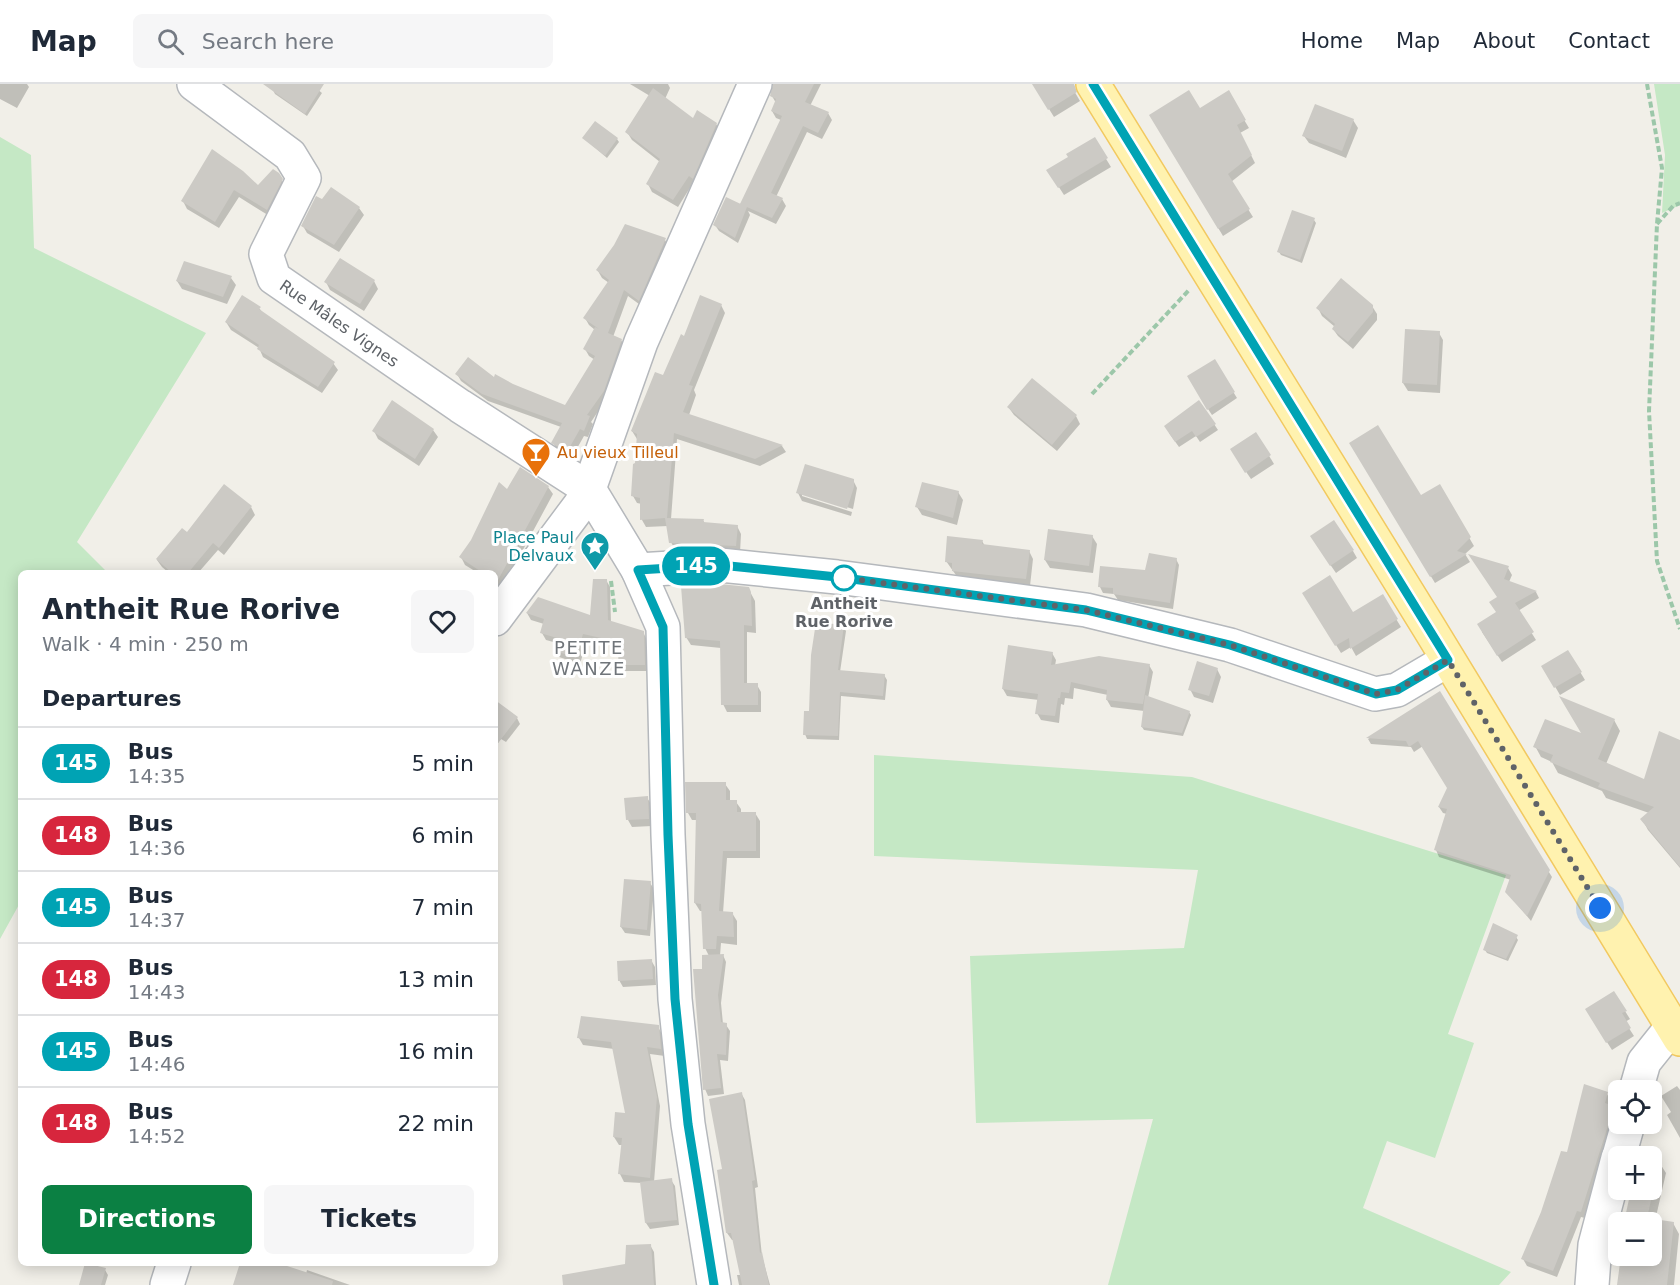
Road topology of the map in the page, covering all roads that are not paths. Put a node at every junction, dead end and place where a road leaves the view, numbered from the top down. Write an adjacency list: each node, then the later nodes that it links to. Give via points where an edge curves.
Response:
1 (194, 84): 4 (street, Rue Mâles Vignes, via 290,155 304,178 266,254 274,278)
2 (754, 84): 4 (street, via 641,342)
3 (1093, 84): 7 (main road)
4 (589, 489): 5 (street); 6 (street)
5 (625, 573): 7 (street, via 720,565 1086,610 1230,645 1376,694 1397,690); 13 (street, via 663,627 675,999 688,1124)
6 (498, 615)
7 (1448, 660): 8 (main road)
8 (1676, 1033): 9 (street, via 1644,1062)
9 (1639, 1080)
10 (1608, 1197): 14 (street, via 1595,1245)
11 (173, 1266): 12 (street)
12 (167, 1285)
13 (714, 1285)
14 (1592, 1285)

